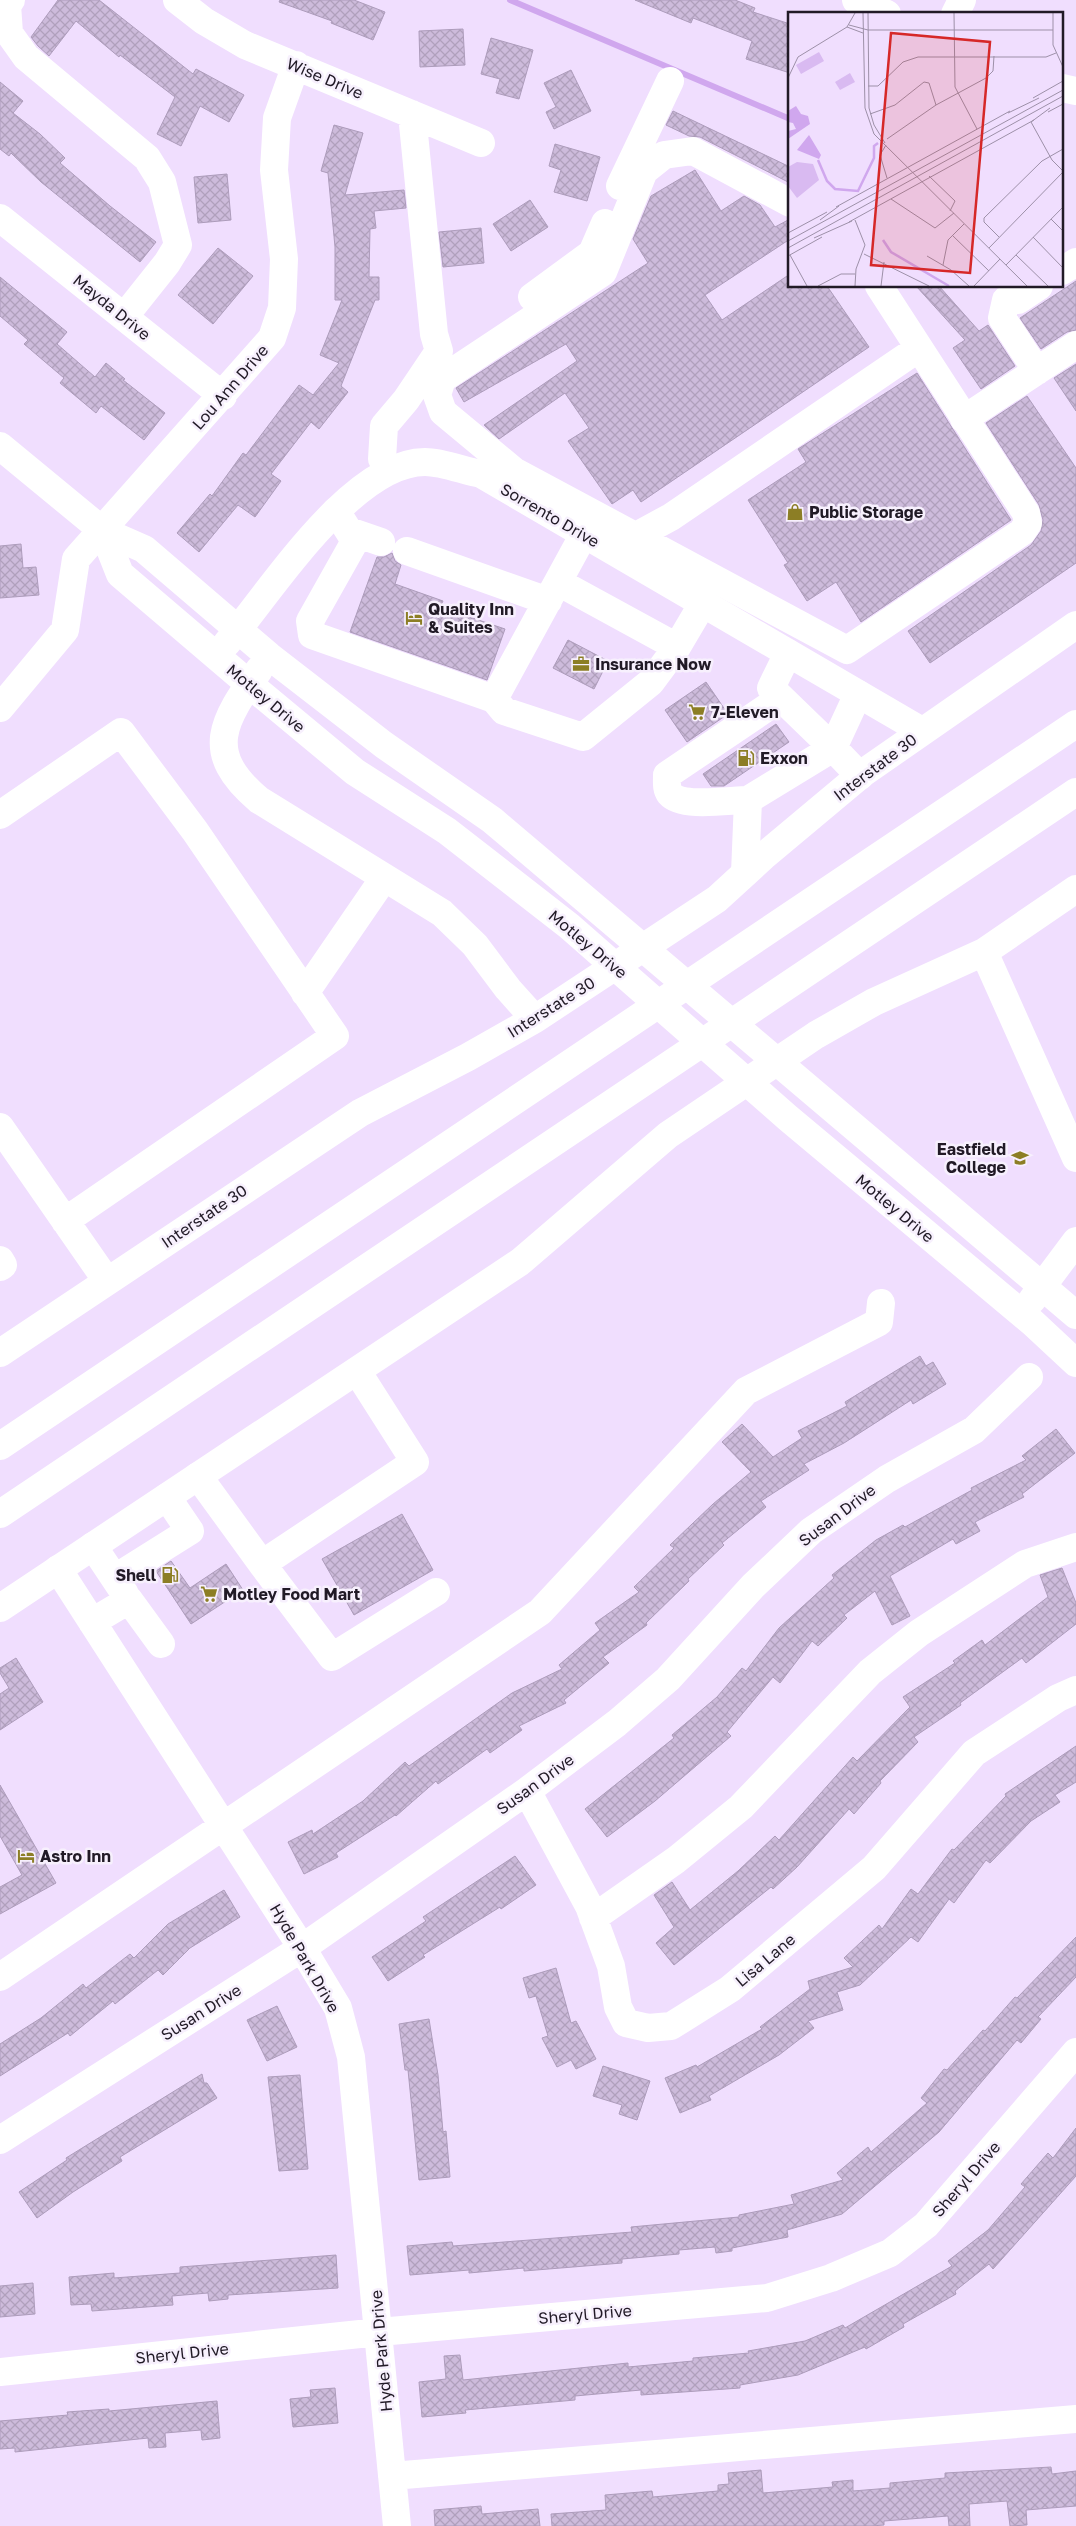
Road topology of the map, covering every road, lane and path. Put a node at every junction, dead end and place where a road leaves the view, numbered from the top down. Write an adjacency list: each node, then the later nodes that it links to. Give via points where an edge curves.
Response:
1 (11, 0): 17 (main road, via 7,5 9,33 26,57 147,158 162,182 178,245 168,263)
2 (177, 0): 7 (main road, Wise Drive, via 204,21 245,45)
3 (856, 0): 5 (main road)
4 (962, 0): 6 (main road)
5 (883, 12)
6 (956, 12)
7 (296, 65): 9 (main road, Wise Drive); 22 (main road, Lou Ann Drive, via 277,118 274,170 284,259 282,308 272,338)
8 (670, 82): 20 (main road, via 626,172 592,253 454,349)
9 (412, 114): 10 (main road, Wise Drive); 20 (main road, via 434,334)
10 (481, 143)
11 (788, 202): 25 (main road, via 694,151 664,155 644,171 603,272 442,379 437,395 443,412)
12 (0, 218): 17 (main road, Mayda Drive)
13 (1076, 262): 14 (main road)
14 (1064, 270)
15 (880, 288): 19 (main road)
16 (1037, 288): 21 (main road, via 1018,300 1006,300 1002,318)
17 (124, 317): 22 (main road, Mayda Drive)
18 (1076, 345): 21 (main road)
19 (919, 348): 23 (main road); 31 (main road)
20 (439, 351): 26 (main road, via 384,426 382,459)
21 (1037, 371): 23 (main road)
22 (223, 396): 28 (main road, Lou Ann Drive)
23 (964, 419): 39 (main road, via 1026,513 1028,523 1022,532)
24 (0, 446): 28 (main road, Motley Drive)
25 (489, 466): 26 (main road, Sorrento Drive, via 425,462); 29 (main road, Sorrento Drive); 31 (main road, via 514,472)
26 (389, 470): 27 (main road, Sorrento Drive, via 357,491)
27 (343, 521): 30 (main road); 37 (main road, Sorrento Drive, via 326,521); 47 (main road, via 356,541 310,620 312,635)
28 (102, 531): 37 (main road, Motley Drive, via 144,549); 41 (main road, Motley Drive, via 120,574); 48 (main road, Lou Ann Drive, via 76,559 65,630)
29 (584, 534): 31 (main road, Sorrento Drive); 34 (main road)
30 (381, 542)
31 (628, 546): 33 (main road); 35 (main road, Sorrento Drive)
32 (407, 551): 34 (main road)
33 (724, 584): 35 (main road); 39 (main road)
34 (553, 591): 38 (main road); 47 (main road)
35 (706, 605): 38 (main road); 40 (main road, Sorrento Drive)
36 (1076, 626): 50 (main road, Interstate 30)
37 (238, 630): 41 (main road, Sorrento Drive); 42 (main road, Motley Drive)
38 (677, 647): 47 (main road, via 651,682 583,737 504,711)
39 (847, 650): 43 (main road)
40 (788, 653): 43 (main road, Sorrento Drive); 46 (main road, via 771,688)
41 (216, 656): 44 (main road, Motley Drive)
42 (269, 656): 44 (main road); 69 (main road, Motley Drive, via 384,745 492,820)
43 (833, 679): 45 (main road, Sorrento Drive)
44 (249, 684): 57 (main road, via 231,715 225,733 224,751 230,771 259,800); 71 (main road, Motley Drive, via 354,772 447,831 569,926 788,1118)
45 (858, 694): 50 (main road, Sorrento Drive); 51 (main road)
46 (781, 698): 51 (main road); 54 (main road, via 667,776 670,794 687,802)
47 (494, 699)
48 (0, 708)
49 (1076, 724): 77 (main road)
50 (922, 731): 52 (main road, Interstate 30)
51 (833, 748): 52 (main road); 54 (main road)
52 (860, 776): 56 (main road, Interstate 30)
53 (1076, 792): 80 (main road)
54 (748, 800): 56 (main road)
55 (0, 815): 60 (main road, via 121,732 195,831)
56 (745, 873): 61 (main road, Interstate 30, via 717,899)
57 (384, 878): 60 (main road); 61 (main road, via 442,913 475,945)
58 (1076, 889): 59 (main road)
59 (984, 952): 63 (main road); 75 (main road, via 890,994 816,1035 668,1136 520,1262)
60 (305, 993): 64 (main road, via 335,1036)
61 (535, 1018): 68 (main road, Interstate 30, via 360,1113)
62 (0, 1127): 64 (main road)
63 (1076, 1158)
64 (65, 1220): 68 (main road)
65 (1076, 1241): 69 (main road)
66 (0, 1260): 67 (main road, via 3,1265)
67 (0, 1266)
68 (107, 1281): 73 (main road, Interstate 30)
69 (1043, 1286): 71 (main road); 72 (main road, Motley Drive)
70 (881, 1303): 92 (main road, via 879,1322 746,1391 540,1612)
71 (1021, 1313): 74 (main road, Motley Drive)
72 (1076, 1315)
73 (0, 1352)
74 (1076, 1363)
75 (357, 1371): 78 (main road); 83 (main road, via 415,1462)
76 (1029, 1377): 91 (main road, Susan Drive, via 974,1430 887,1479 811,1531 754,1586 668,1679 617,1723)
77 (0, 1446)
78 (198, 1476): 79 (main road); 83 (main road)
79 (167, 1497): 81 (main road); 85 (main road, via 190,1531)
80 (0, 1514)
81 (94, 1546): 84 (main road); 85 (main road)
82 (1076, 1547): 93 (main road, via 1025,1564 918,1633 870,1672 741,1806 676,1860)
83 (262, 1564): 86 (main road, via 332,1657)
84 (58, 1569): 87 (main road); 88 (main road, Hyde Park Drive)
85 (122, 1589): 88 (main road); 89 (main road)
86 (436, 1592)
87 (0, 1608)
88 (92, 1622): 92 (main road, Hyde Park Drive)
89 (161, 1644)
90 (1076, 1690): 93 (main road, Lisa Lane, via 1058,1698 974,1753 874,1868 730,1989 671,2026 648,2028 626,2023 618,2006 611,1966)
91 (527, 1791): 93 (main road, Lisa Lane); 94 (main road, Susan Drive)
92 (223, 1826): 94 (main road, Hyde Park Drive); 95 (main road)
93 (593, 1918)
94 (302, 1948): 97 (main road, Susan Drive); 98 (main road, Hyde Park Drive, via 338,2008 351,2057)
95 (0, 1976)
96 (1076, 2052): 98 (main road, Sheryl Drive, via 926,2225 890,2253 831,2278 767,2298)
97 (0, 2140)
98 (379, 2332): 99 (main road, Sheryl Drive); 101 (main road, Hyde Park Drive)
99 (0, 2372)
100 (1076, 2419): 101 (main road)
101 (392, 2476): 102 (main road, Hyde Park Drive)
102 (397, 2526)

